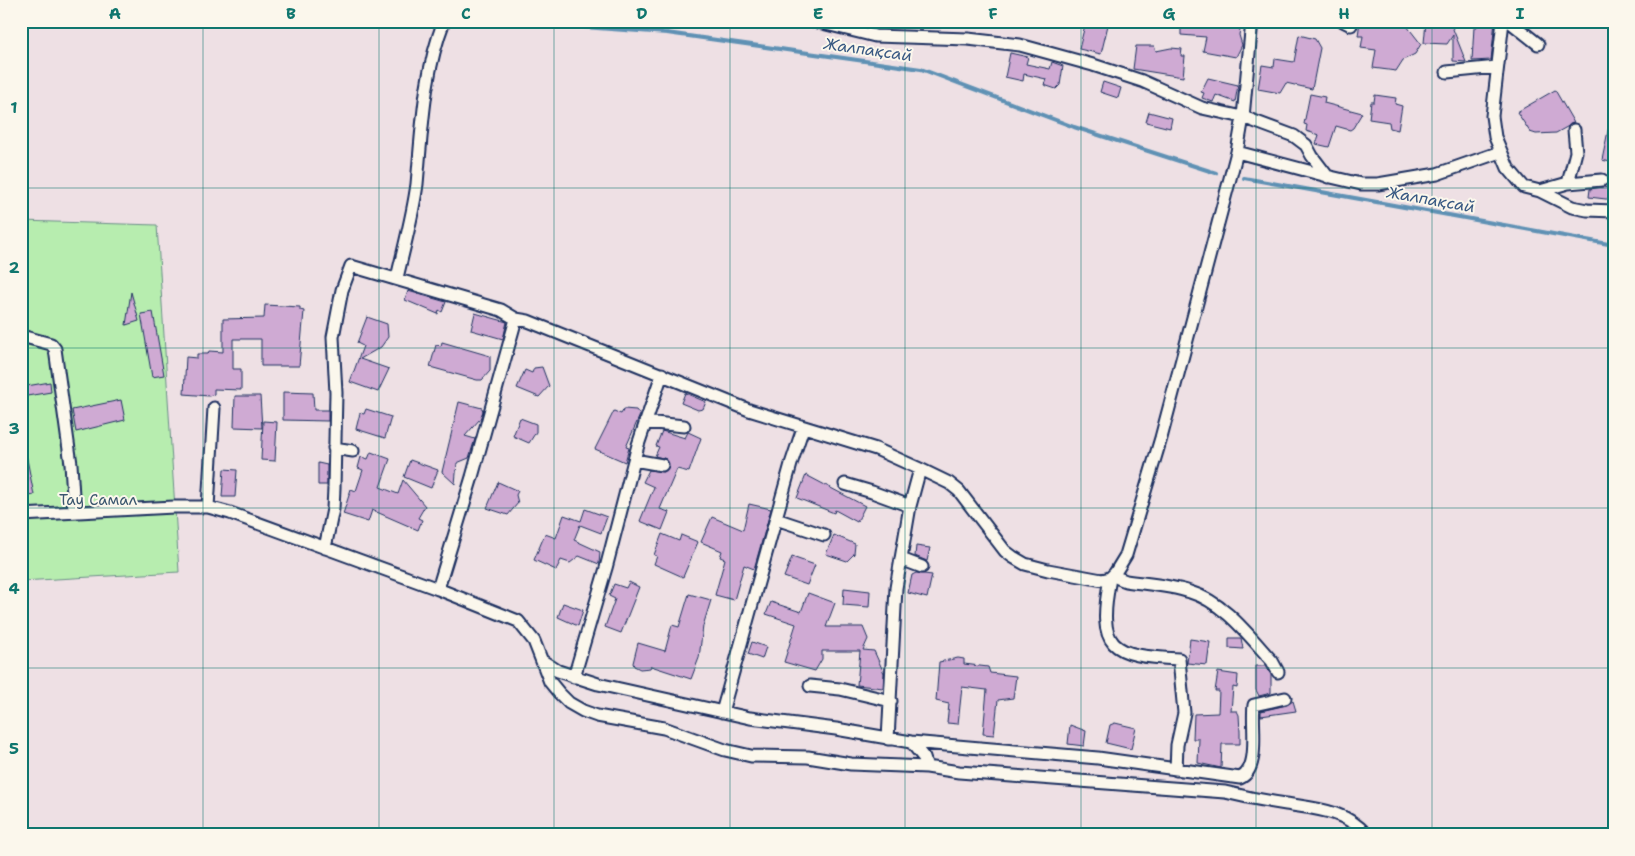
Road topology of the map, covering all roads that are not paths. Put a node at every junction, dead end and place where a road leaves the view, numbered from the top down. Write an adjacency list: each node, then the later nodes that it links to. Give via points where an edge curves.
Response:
1 (444, 21): 18 (street, via 434,49 414,200)
2 (814, 21): 9 (street, via 875,36 968,39 1020,45 1142,82 1202,108)
3 (1252, 21): 9 (street)
4 (1503, 21): 7 (street)
5 (1509, 21): 6 (street)
6 (1538, 44)
7 (1497, 67): 8 (street); 12 (street, via 1492,116)
8 (1447, 72)
9 (1243, 117): 11 (street); 13 (street, via 1301,140)
10 (1574, 130): 15 (street, via 1576,152)
11 (1238, 152): 13 (street); 41 (street, via 1151,472 1126,555)
12 (1500, 152): 13 (street, via 1437,174 1397,182 1361,184); 16 (street, via 1516,180 1524,187)
13 (1328, 176)
14 (1602, 180): 15 (street)
15 (1568, 183): 16 (street)
16 (1540, 190): 17 (street, via 1572,207)
17 (1614, 211)
18 (397, 278): 19 (street, via 501,310); 26 (street, via 351,266 347,271 334,321)
19 (516, 319): 21 (street); 42 (street)
20 (26, 337): 34 (street, via 51,344 55,349 52,369 71,464)
21 (662, 374): 23 (street); 25 (street)
22 (214, 408): 33 (street)
23 (645, 422): 24 (street); 28 (street)
24 (684, 426)
25 (803, 428): 30 (street, via 876,449); 36 (street)
26 (334, 448): 27 (street); 38 (street, via 333,509)
27 (353, 451)
28 (634, 460): 29 (street); 45 (street)
29 (662, 465)
30 (920, 469): 32 (street); 41 (street, via 959,490 1005,551 1019,560 1076,577 1102,580)
31 (845, 484): 32 (street)
32 (910, 506): 39 (street)
33 (208, 507): 34 (street); 38 (street)
34 (74, 511): 35 (street)
35 (21, 515)
36 (776, 519): 37 (street); 49 (street)
37 (824, 535)
38 (325, 548): 42 (street)
39 (901, 559): 40 (street); 48 (street, via 896,588)
40 (922, 567)
41 (1112, 576): 44 (street, via 1193,592 1210,600 1272,660); 53 (street, via 1104,621 1111,642 1125,653 1179,659 1184,713)
42 (438, 589): 43 (street, via 518,621 534,640)
43 (544, 662): 45 (street); 52 (street, via 550,682 559,694 569,703 597,716 664,728 751,756 808,757 851,764)
44 (1278, 672)
45 (574, 677): 49 (street)
46 (810, 686): 48 (street, via 840,689)
47 (1285, 698): 53 (street, via 1254,705 1253,758 1247,775 1240,778)
48 (891, 701): 50 (street)
49 (722, 712): 50 (street)
50 (888, 739): 51 (street)
51 (911, 742): 52 (street); 53 (street, via 1098,758)
52 (927, 767): 54 (street, via 1225,792 1335,812)
53 (1176, 770)
54 (1367, 835)

